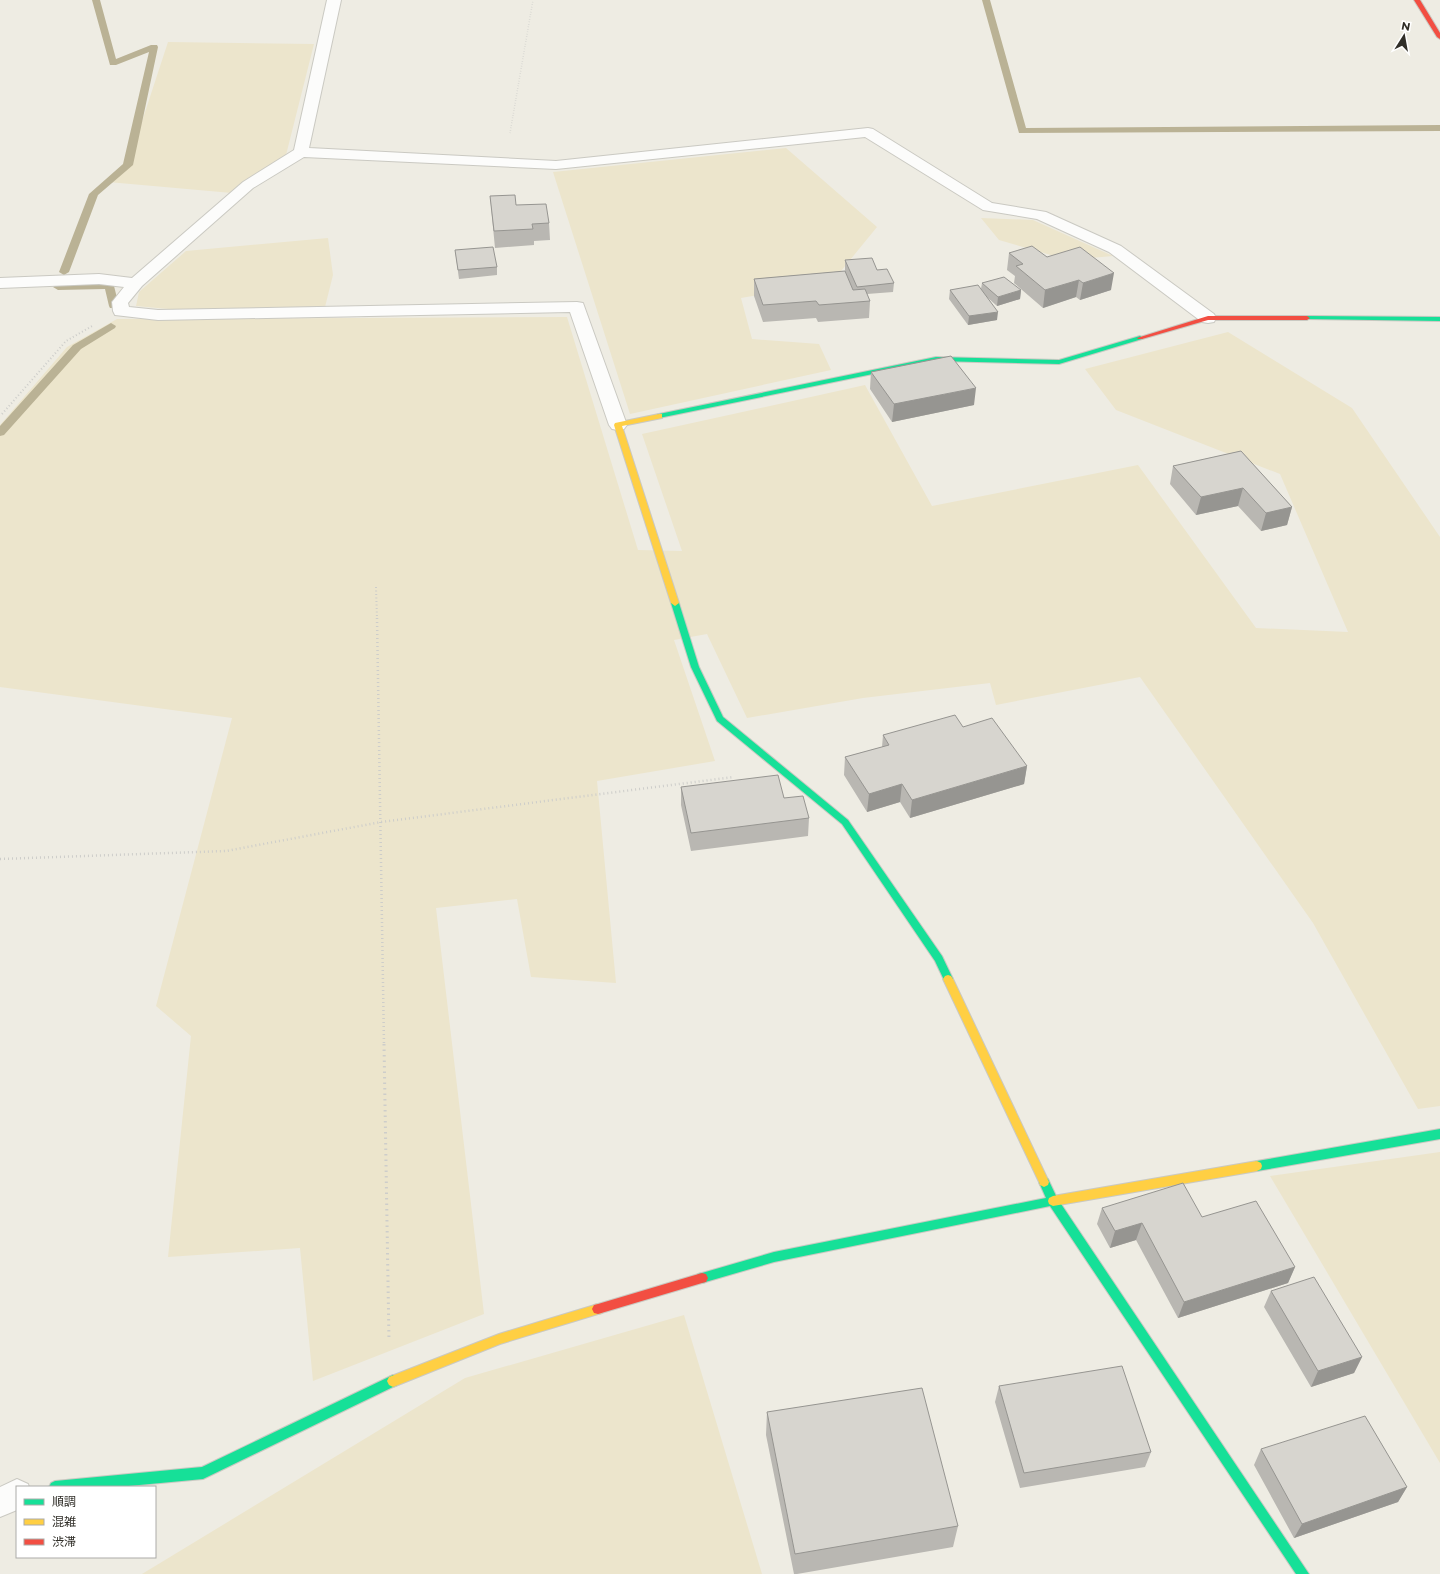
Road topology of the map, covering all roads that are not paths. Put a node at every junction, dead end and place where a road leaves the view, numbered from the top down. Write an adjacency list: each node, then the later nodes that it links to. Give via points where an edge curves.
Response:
1 (334, 0): 4 (street)
2 (1417, 0): 3 (street)
3 (1440, 37)
4 (301, 152): 6 (street, via 248,185); 7 (street, via 556,165 868,132 988,207 1041,215 1115,249)
5 (0, 283): 6 (street, via 99,279)
6 (136, 283): 9 (street, via 120,302 120,311 158,315 578,307)
7 (1208, 318): 8 (street); 9 (street, via 1059,362 936,359)
8 (1440, 319)
9 (618, 426): 11 (street, via 695,667 720,719 845,822 939,959)
10 (1440, 1134): 11 (street)
11 (1053, 1201): 12 (street, via 774,1257 499,1339 390,1382 203,1473); 15 (street)
12 (66, 1486)
13 (16, 1494): 14 (street)
14 (0, 1502)
15 (1303, 1574)

